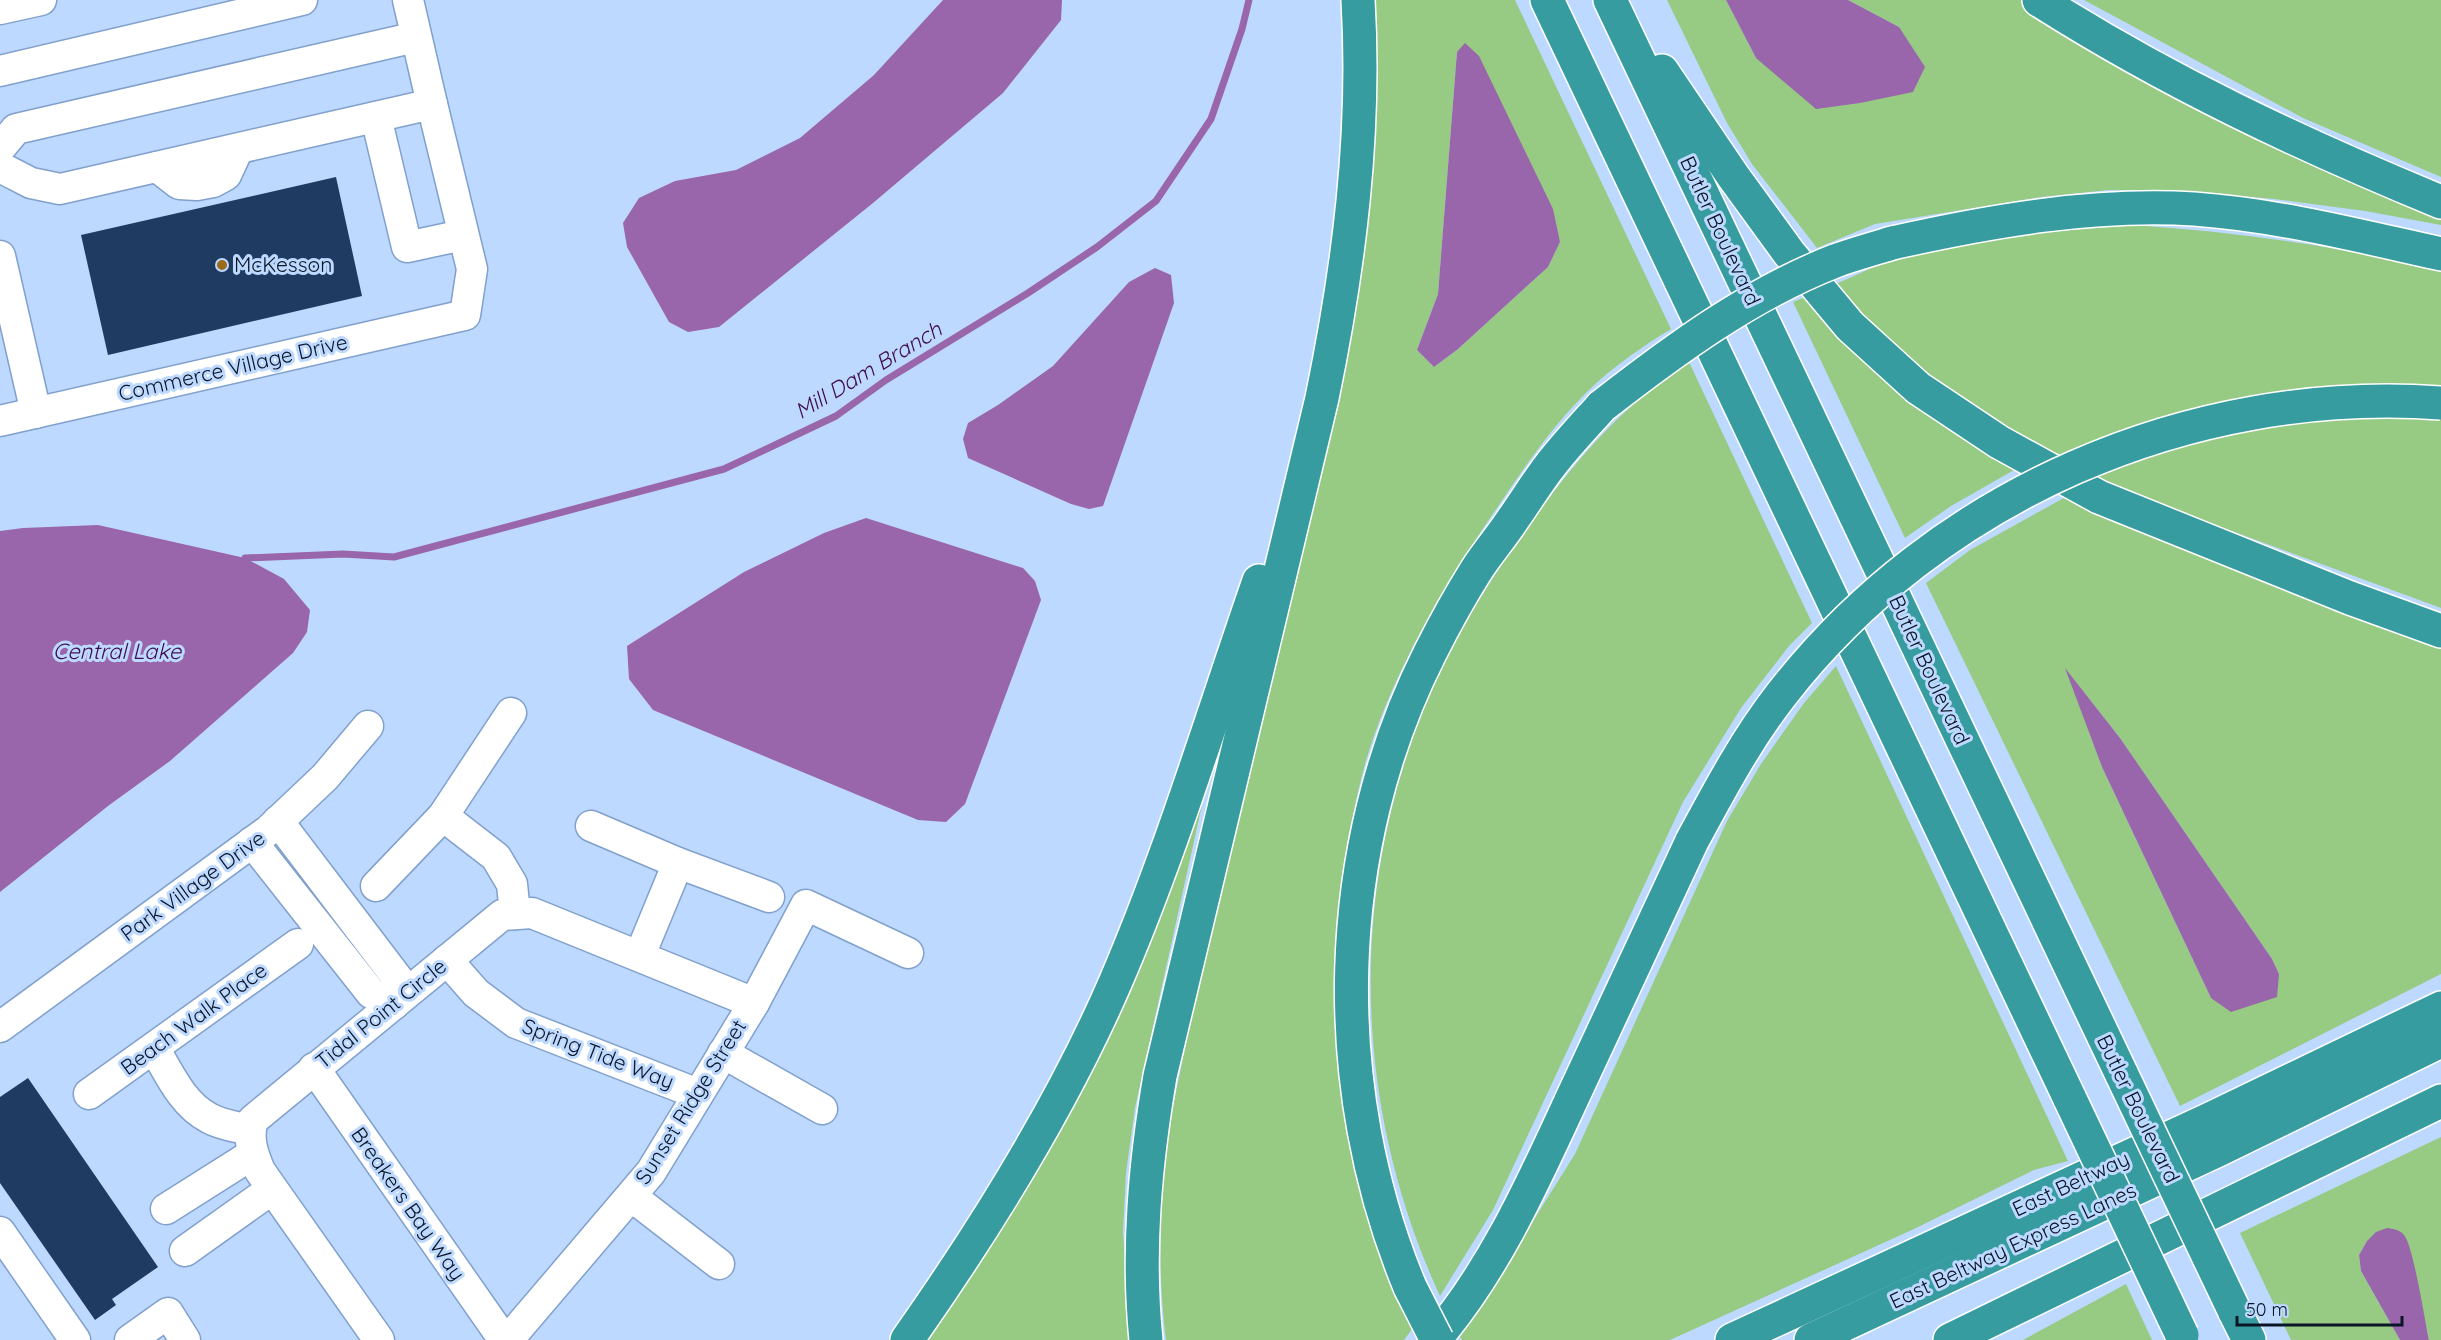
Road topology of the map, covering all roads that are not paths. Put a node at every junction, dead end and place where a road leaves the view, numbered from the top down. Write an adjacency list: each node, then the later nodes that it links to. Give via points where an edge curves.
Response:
1 (41, 0): 8 (street)
2 (302, 0): 10 (street)
3 (408, 0): 9 (street)
4 (1358, 0): 20 (highway, via 1361,84 1357,162 1337,322)
5 (1547, 0): 62 (highway, bridge)
6 (1612, 0): 24 (highway, via 1789,253 1850,326 1918,388 2000,442 2099,497); 72 (highway, Butler Boulevard, bridge)
7 (2038, 0): 15 (highway, via 2100,39 2210,98 2327,155)
8 (0, 9)
9 (416, 37): 11 (street); 13 (street, via 16,129)
10 (0, 71)
11 (432, 104): 12 (street); 16 (street)
12 (376, 117): 14 (street, via 60,189 30,183); 16 (street, via 407,247)
13 (0, 148)
14 (0, 167)
15 (2441, 202)
16 (463, 235): 22 (street, Commerce Village Drive, via 472,269 465,315)
17 (2441, 254): 68 (highway, bridge, via 2348,233 2194,209 2098,210 2001,221 1892,243 1835,262 1711,326 1602,406 1549,466 1451,613 1410,696 1370,829 1353,934 1355,1076 1362,1126 1385,1223)
18 (0, 256): 19 (street)
19 (10, 349): 22 (street)
20 (1322, 398): 66 (highway, via 1144,912 1114,985 1065,1084 993,1212); 67 (highway, via 1160,1076 1149,1136 1142,1229)
21 (2441, 403): 68 (highway, bridge, via 2375,400 2259,411 2181,428 2099,456 1994,508 1958,531 1837,631 1756,730 1692,841 1537,1175 1481,1276)
22 (36, 413): 23 (street, Commerce Village Drive)
23 (0, 421)
24 (2441, 631)
25 (511, 713): 27 (street)
26 (368, 726): 28 (street, Park Village Drive, via 326,777)
27 (443, 816): 32 (street); 36 (street, via 496,857 512,884)
28 (278, 821): 30 (street, Park Village Drive); 33 (street)
29 (591, 826): 31 (street)
30 (252, 842): 35 (street); 44 (street, Park Village Drive)
31 (678, 863): 34 (street); 39 (street)
32 (376, 886)
33 (327, 887): 35 (street); 42 (street, via 398,980)
34 (769, 897)
35 (302, 905): 42 (street, via 371,993)
36 (514, 914): 39 (street, via 532,913); 40 (street, Tidal Point Circle, via 502,915)
37 (298, 944): 46 (street, Beach Walk Place)
38 (908, 953): 41 (street, Sunset Ridge Street, via 806,905)
39 (640, 955): 41 (street)
40 (447, 960): 42 (street, Tidal Point Circle); 50 (street, Spring Tide Way, via 476,993 516,1023)
41 (754, 1003): 47 (street, Sunset Ridge Street)
42 (394, 1004): 48 (street, Tidal Point Circle)
43 (2441, 1008): 69 (highway, East Beltway)
44 (0, 1027)
45 (2441, 1041): 70 (highway, East Beltway Express Lanes)
46 (154, 1048): 49 (street, Beach Walk Place); 53 (street, via 180,1093 196,1110)
47 (723, 1053): 50 (street, Sunset Ridge Street); 52 (street)
48 (314, 1068): 53 (street, Tidal Point Circle, via 253,1120); 60 (street, Breakers Bay Way)
49 (89, 1094)
50 (698, 1094): 55 (street, Sunset Ridge Street, via 651,1172)
51 (2441, 1101): 71 (highway)
52 (822, 1109)
53 (251, 1142): 54 (street, via 260,1171); 56 (street)
54 (272, 1189): 58 (street); 61 (street)
55 (631, 1196): 59 (street); 60 (street, Sunset Ridge Street)
56 (166, 1209)
57 (0, 1232): 63 (street)
58 (185, 1251)
59 (719, 1264)
60 (517, 1337)
61 (374, 1338)
62 (2183, 1338)
63 (75, 1340)
64 (130, 1340): 65 (street, via 168,1313)
65 (185, 1340)
66 (907, 1340)
67 (1146, 1340)
68 (1436, 1340)
69 (1732, 1340)
70 (1811, 1340)
71 (1950, 1340)
72 (2249, 1340)

